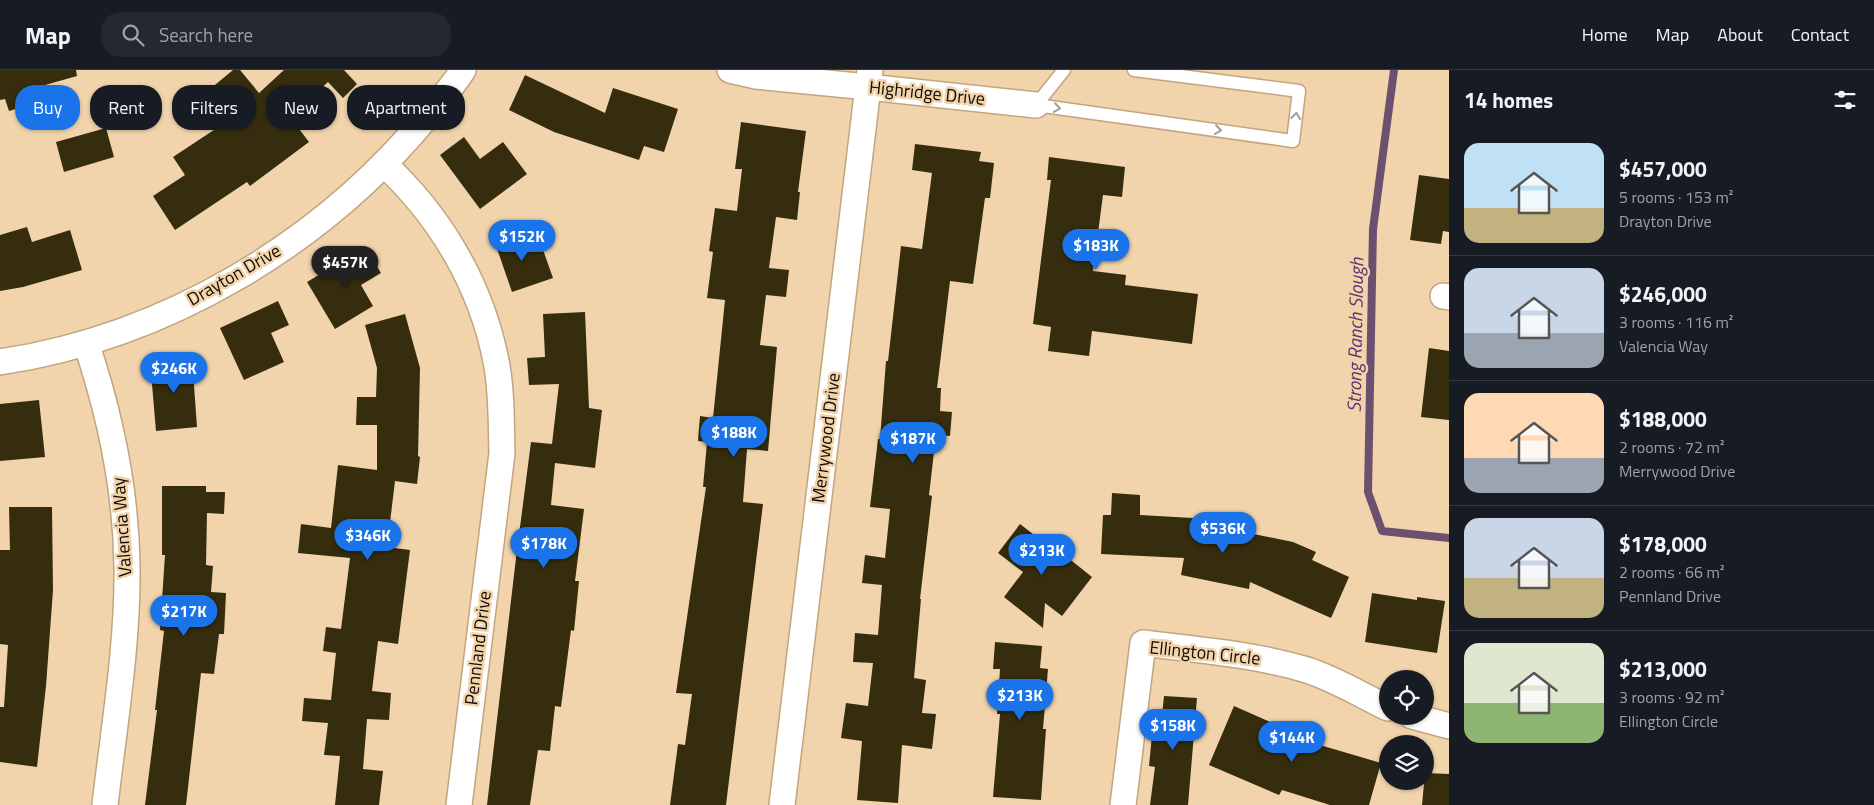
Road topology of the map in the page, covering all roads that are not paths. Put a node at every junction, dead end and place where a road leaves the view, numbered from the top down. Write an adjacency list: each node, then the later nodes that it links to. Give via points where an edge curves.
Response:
1 (463, 70): 7 (street, Drayton Drive)
2 (730, 70): 5 (street, Highridge Drive, via 756,76)
3 (1064, 70): 6 (lane)
4 (1134, 70): 6 (lane, one-way to 4, via 1293,141 1300,91)
5 (869, 78): 6 (street, Highridge Drive); 15 (street, Merrywood Drive)
6 (1036, 105)
7 (384, 164): 8 (street, Drayton Drive, via 328,215 268,258 203,296 158,317); 14 (street, Pennland Drive, via 427,210 458,256 481,306 496,360 501,397 502,453)
8 (86, 342): 9 (street, Drayton Drive); 13 (street, Valencia Way, via 108,420 122,492 127,566 124,639)
9 (0, 362)
10 (1379, 704): 16 (street, Ellington Circle, via 1308,671 1265,659 1143,643)
11 (1434, 722): 12 (street)
12 (1449, 726)
13 (105, 805)
14 (459, 805)
15 (782, 805)
16 (1123, 805)

